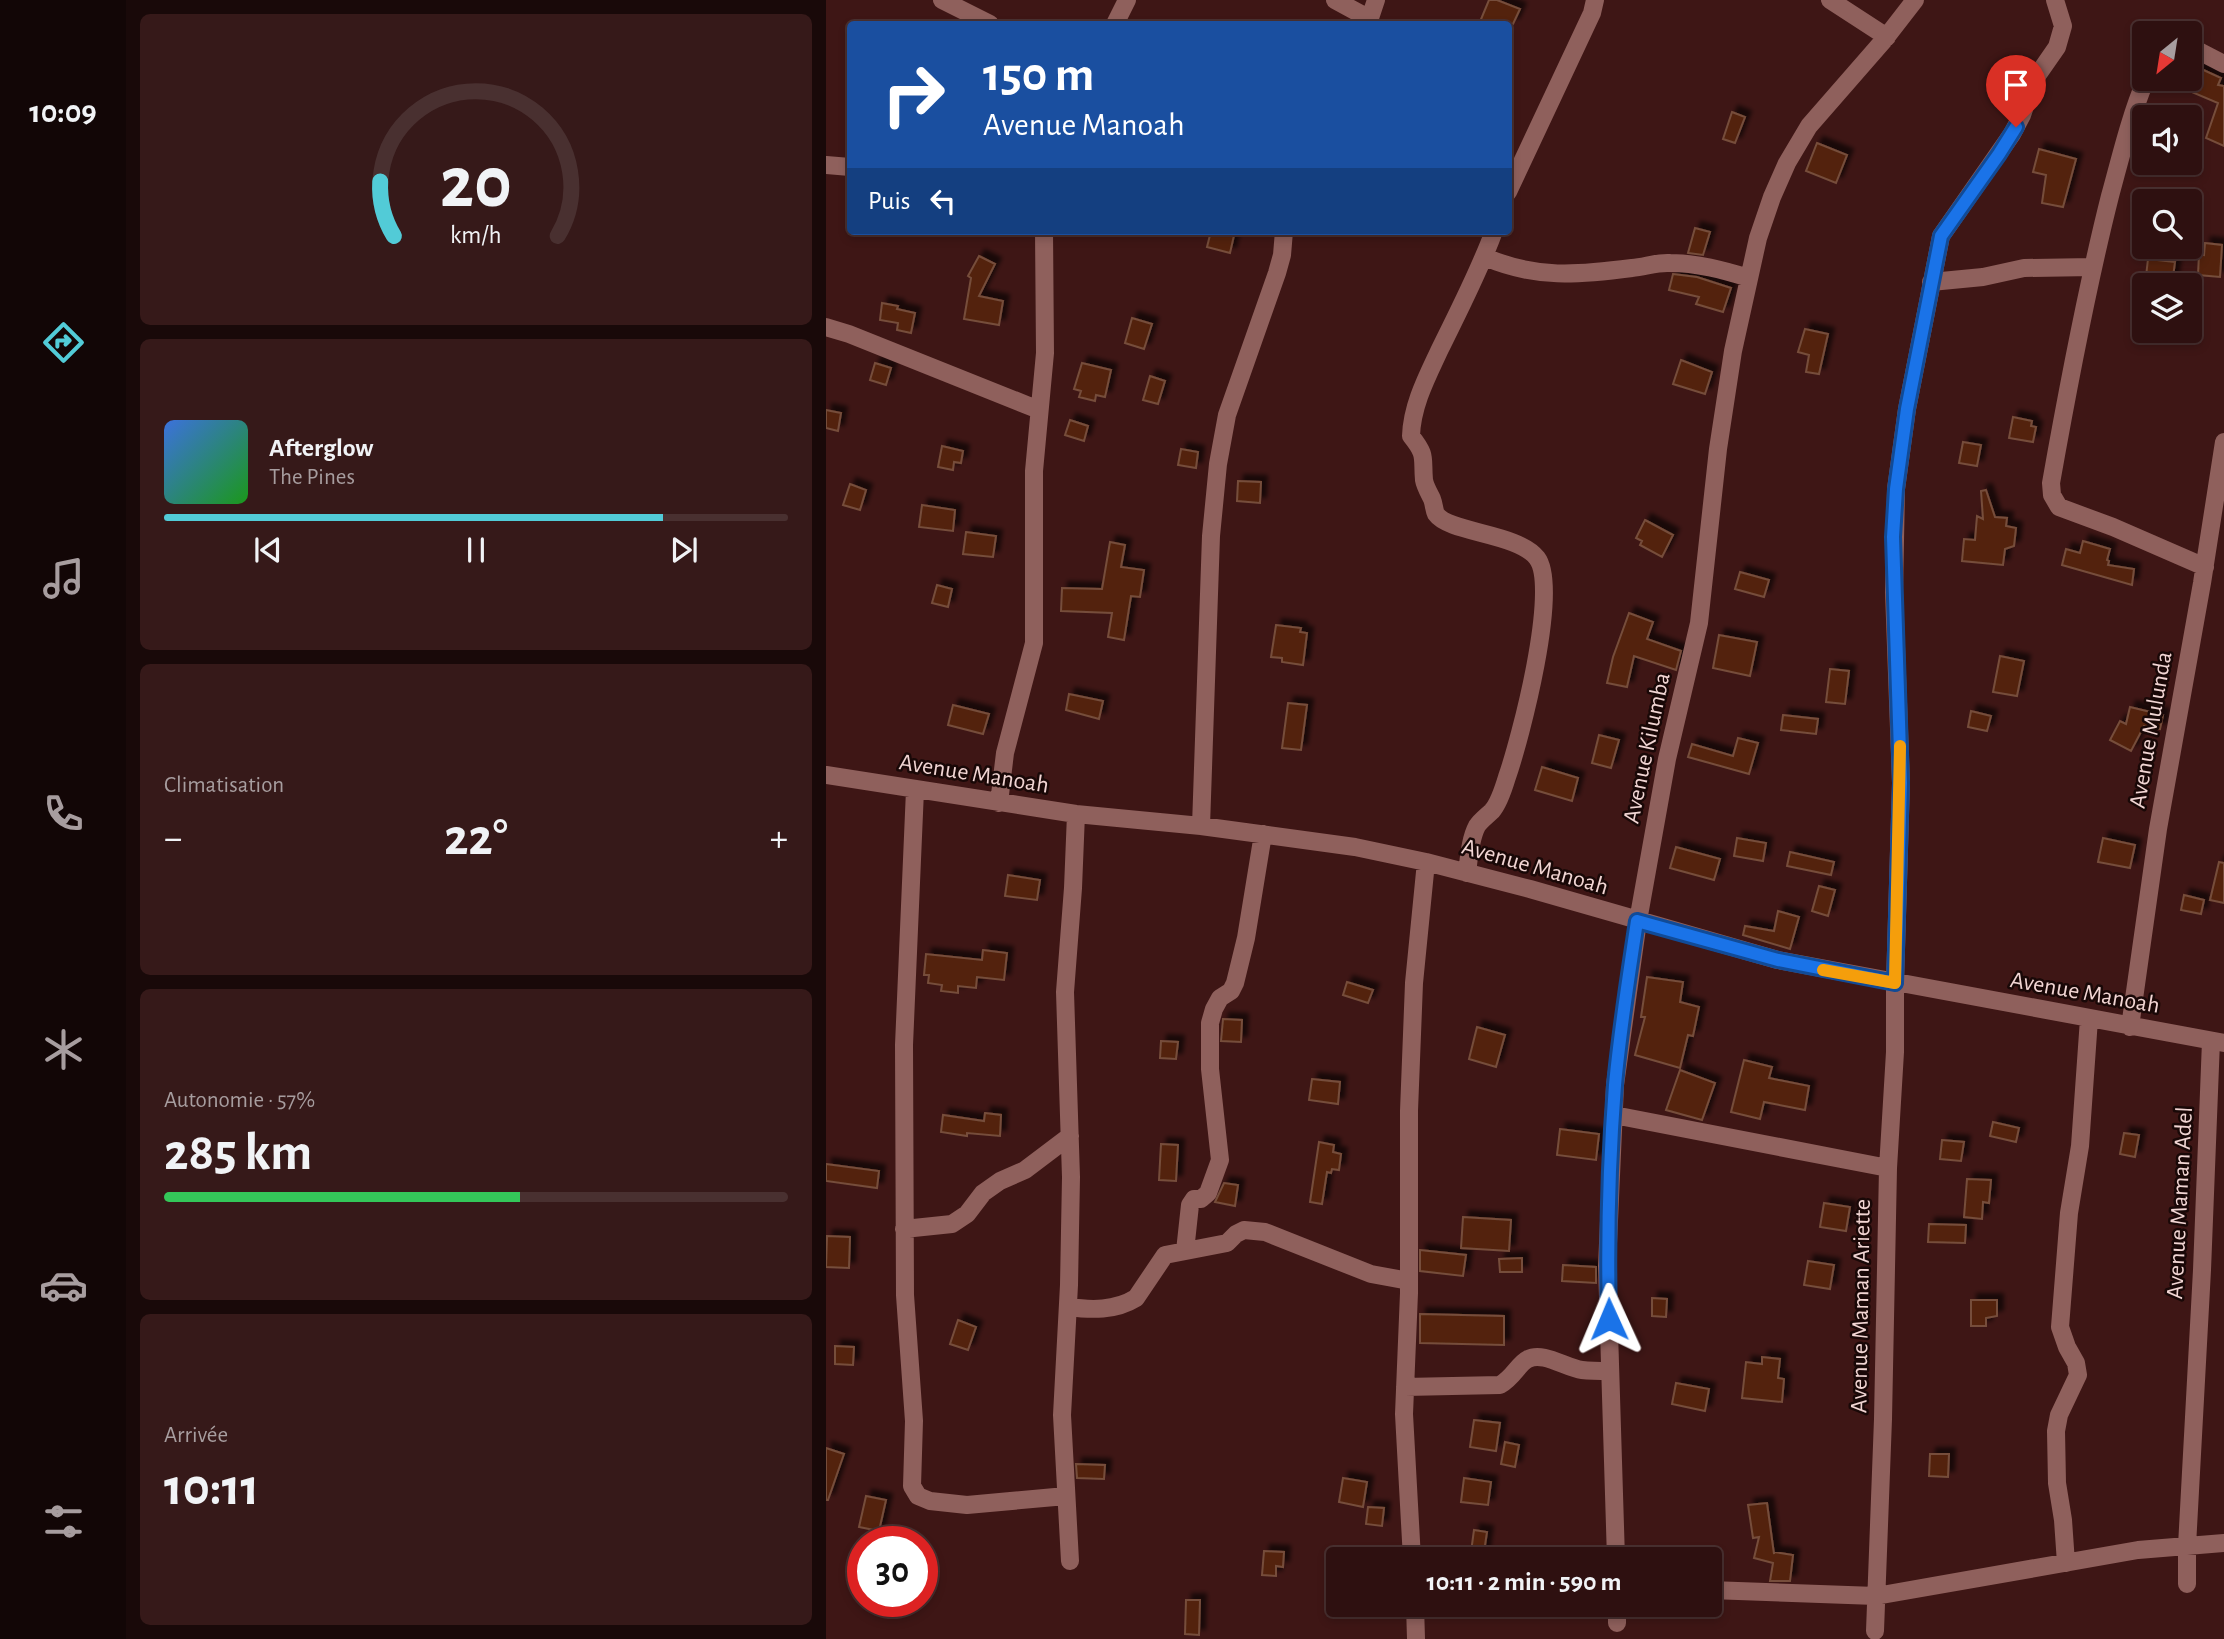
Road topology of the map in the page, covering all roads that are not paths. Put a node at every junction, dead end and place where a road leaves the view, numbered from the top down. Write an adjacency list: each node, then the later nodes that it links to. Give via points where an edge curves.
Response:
1 (942, 0): 9 (street)
2 (1128, 0): 10 (street)
3 (1335, 0): 11 (street)
4 (1376, 0): 12 (street)
5 (1595, 0): 19 (street)
6 (1830, 0): 13 (street)
7 (1915, 0): 13 (street, Avenue Kilumba)
8 (2055, 0): 26 (street, Avenue Maman Ariette, via 2063,26 2057,47 2034,80 2012,134 1946,226)
9 (984, 21)
10 (1117, 21)
11 (1367, 21)
12 (1369, 21)
13 (1887, 37): 25 (street, Avenue Kilumba, via 1809,126 1787,163 1772,197)
14 (2202, 53): 15 (street)
15 (2224, 64)
16 (2141, 91): 24 (street)
17 (826, 164): 18 (street)
18 (847, 167)
19 (1512, 183)
20 (1044, 235): 28 (street, via 1045,353)
21 (1284, 235): 35 (street, via 1277,273 1227,415 1218,464 1211,536)
22 (1493, 235): 23 (street)
23 (1485, 257): 25 (street, via 1527,272 1556,275 1670,262); 38 (street, via 1423,387 1411,436 1422,452 1424,481 1441,520 1524,548 1537,557 1543,571 1536,667 1507,777 1494,809 1476,827)
24 (2093, 267): 26 (street, via 2024,268); 30 (street, via 2052,495 2059,507)
25 (1749, 278): 39 (street, Avenue Kilumba, via 1718,449 1699,623 1667,759)
26 (1931, 282): 40 (street, Avenue Maman Ariette, via 1895,501 1901,783)
27 (826, 327): 28 (street)
28 (1040, 410): 33 (street, via 1034,471 1034,643 1005,753)
29 (2224, 442): 30 (street, Avenue Mulunda)
30 (2205, 567): 42 (street, Avenue Mulunda, via 2158,829)
31 (826, 775): 32 (street, Avenue Manoah)
32 (915, 790): 33 (street, Avenue Manoah); 47 (street, via 904,1045)
33 (999, 803): 34 (street, Avenue Manoah)
34 (1076, 814): 35 (street, Avenue Manoah); 45 (street, via 1065,992)
35 (1201, 826): 36 (street, Avenue Manoah)
36 (1263, 834): 37 (street, Avenue Manoah); 48 (street, via 1235,983 1213,1009 1210,1023 1220,1160 1208,1193 1190,1205)
37 (1426, 862): 38 (street, Avenue Manoah); 49 (street, via 1414,983)
38 (1467, 873): 39 (street, Avenue Manoah)
39 (1637, 921): 40 (street, Avenue Manoah, via 1778,960); 44 (street, Avenue Kilumba)
40 (1895, 983): 41 (street, Avenue Manoah); 46 (street, Avenue Maman Ariette)
41 (2089, 1019): 42 (street, Avenue Manoah); 59 (street, via 2060,1327 2078,1375 2056,1431)
42 (2130, 1027): 43 (street, Avenue Manoah)
43 (2218, 1042): 55 (street, Avenue Maman Adel)
44 (1614, 1115): 46 (street); 51 (street, Avenue Kilumba, via 1607,1266)
45 (1070, 1136): 47 (street, via 1025,1170 983,1193 953,1224); 50 (street)
46 (1888, 1168): 62 (street, Avenue Maman Ariette)
47 (904, 1229): 53 (street, via 914,1421 912,1486 918,1496 967,1505)
48 (1185, 1251): 49 (street, via 1227,1243 1244,1230 1265,1232 1371,1274); 50 (street, via 1165,1255 1129,1302 1093,1310)
49 (1409, 1281): 52 (street)
50 (1068, 1307): 53 (street, via 1062,1415)
51 (1610, 1371): 52 (street, via 1580,1370 1532,1357 1500,1385); 57 (street, Avenue Kilumba)
52 (1405, 1387): 56 (street)
53 (1066, 1496): 58 (street)
54 (2224, 1543): 55 (street)
55 (2187, 1546): 59 (street); 60 (street, Avenue Maman Adel)
56 (1411, 1547)
57 (1616, 1547)
58 (1070, 1561)
59 (2066, 1563): 62 (street)
60 (2187, 1584)
61 (1722, 1590): 62 (street)
62 (1876, 1596): 64 (street, Avenue Maman Ariette)
63 (1415, 1617): 65 (street)
64 (1875, 1631)
65 (1416, 1639)

